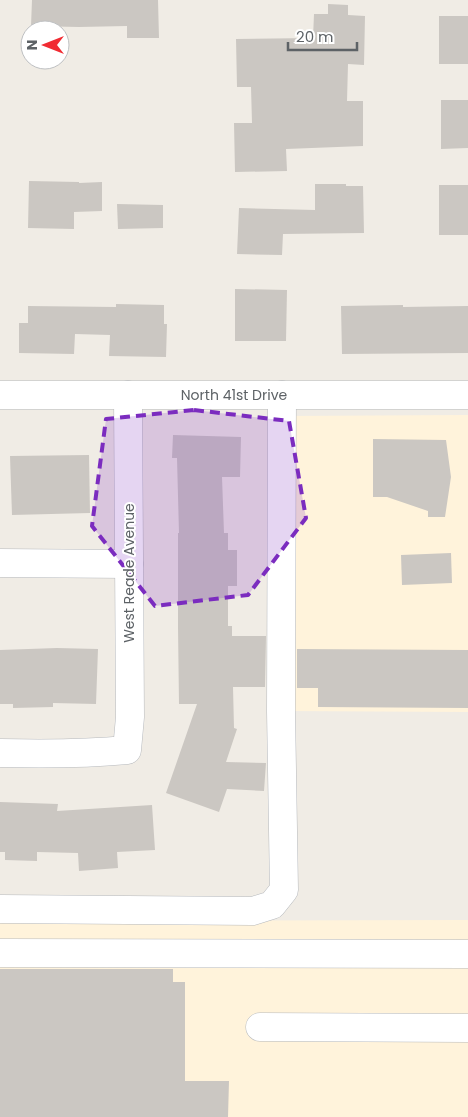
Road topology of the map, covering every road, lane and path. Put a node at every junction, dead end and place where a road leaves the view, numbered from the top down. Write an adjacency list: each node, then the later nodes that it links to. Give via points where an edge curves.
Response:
1 (0, 395): 2 (street, North 41st Drive)
2 (128, 395): 3 (street, North 41st Drive); 6 (street, West Reade Avenue)
3 (282, 395): 4 (street, North 41st Drive); 8 (street, via 284,890 272,905 253,911)
4 (468, 395)
5 (0, 563): 6 (street)
6 (129, 564): 7 (street, West Reade Avenue, via 130,717 127,750 84,754)
7 (0, 753)
8 (0, 909)
9 (0, 953): 10 (street)
10 (467, 954)
11 (260, 1027): 12 (street)
12 (467, 1028)

